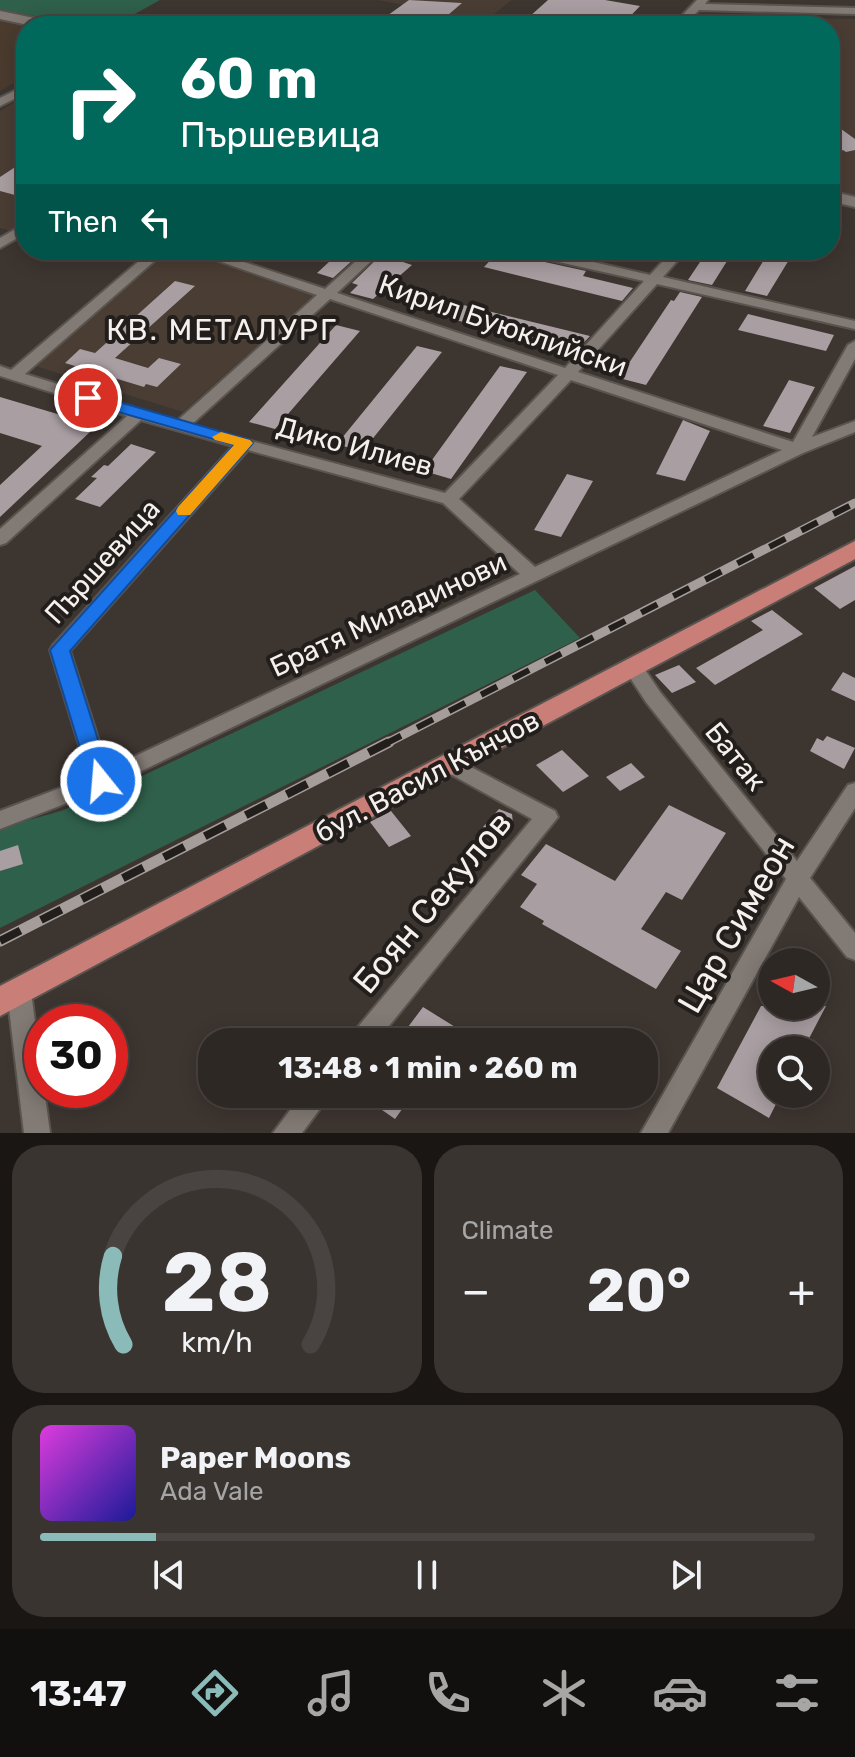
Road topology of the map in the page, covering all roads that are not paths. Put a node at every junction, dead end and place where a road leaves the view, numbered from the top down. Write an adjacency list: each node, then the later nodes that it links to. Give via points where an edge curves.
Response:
1 (700, 4): 2 (street)
2 (855, 11)
3 (148, 260): 12 (street)
4 (225, 260): 9 (street, Кирил Буюклийски)
5 (365, 260): 9 (street)
6 (567, 260): 8 (street)
7 (672, 260): 8 (street)
8 (656, 280): 10 (street); 13 (street)
9 (329, 293): 13 (street, Кирил Буюклийски); 16 (street)
10 (855, 325)
11 (855, 345): 18 (street)
12 (7, 373): 14 (street, Дико Илиев)
13 (567, 375): 18 (street, Кирил Буюклийски); 19 (street)
14 (138, 414): 16 (street, Дико Илиев); 20 (street)
15 (855, 426): 18 (street, Братя Миладинови)
16 (180, 427): 17 (street, Дико Илиев)
17 (245, 443): 19 (street, Дико Илиев); 25 (street, Пършевица, via 60,650)
18 (797, 449): 22 (street, Братя Миладинови)
19 (449, 499): 22 (street, Дико Илиев)
20 (0, 539)
21 (855, 549): 23 (main road, бул. Васил Кънчов)
22 (534, 576): 25 (street, Братя Миладинови)
23 (633, 667): 24 (main road, бул. Васил Кънчов); 28 (street, Батак)
24 (450, 764): 30 (main road, бул. Васил Кънчов); 31 (street, Боян Секулов, via 547,817)
25 (101, 781): 27 (street, Братя Миладинови)
26 (855, 791): 28 (street, Цар Симеон)
27 (0, 820)
28 (798, 878): 29 (street, Батак); 35 (street, Цар Симеон)
29 (855, 950)
30 (9, 997): 33 (street)
31 (373, 1028)
32 (307, 1108): 34 (street)
33 (37, 1133)
34 (286, 1133)
35 (654, 1133)

